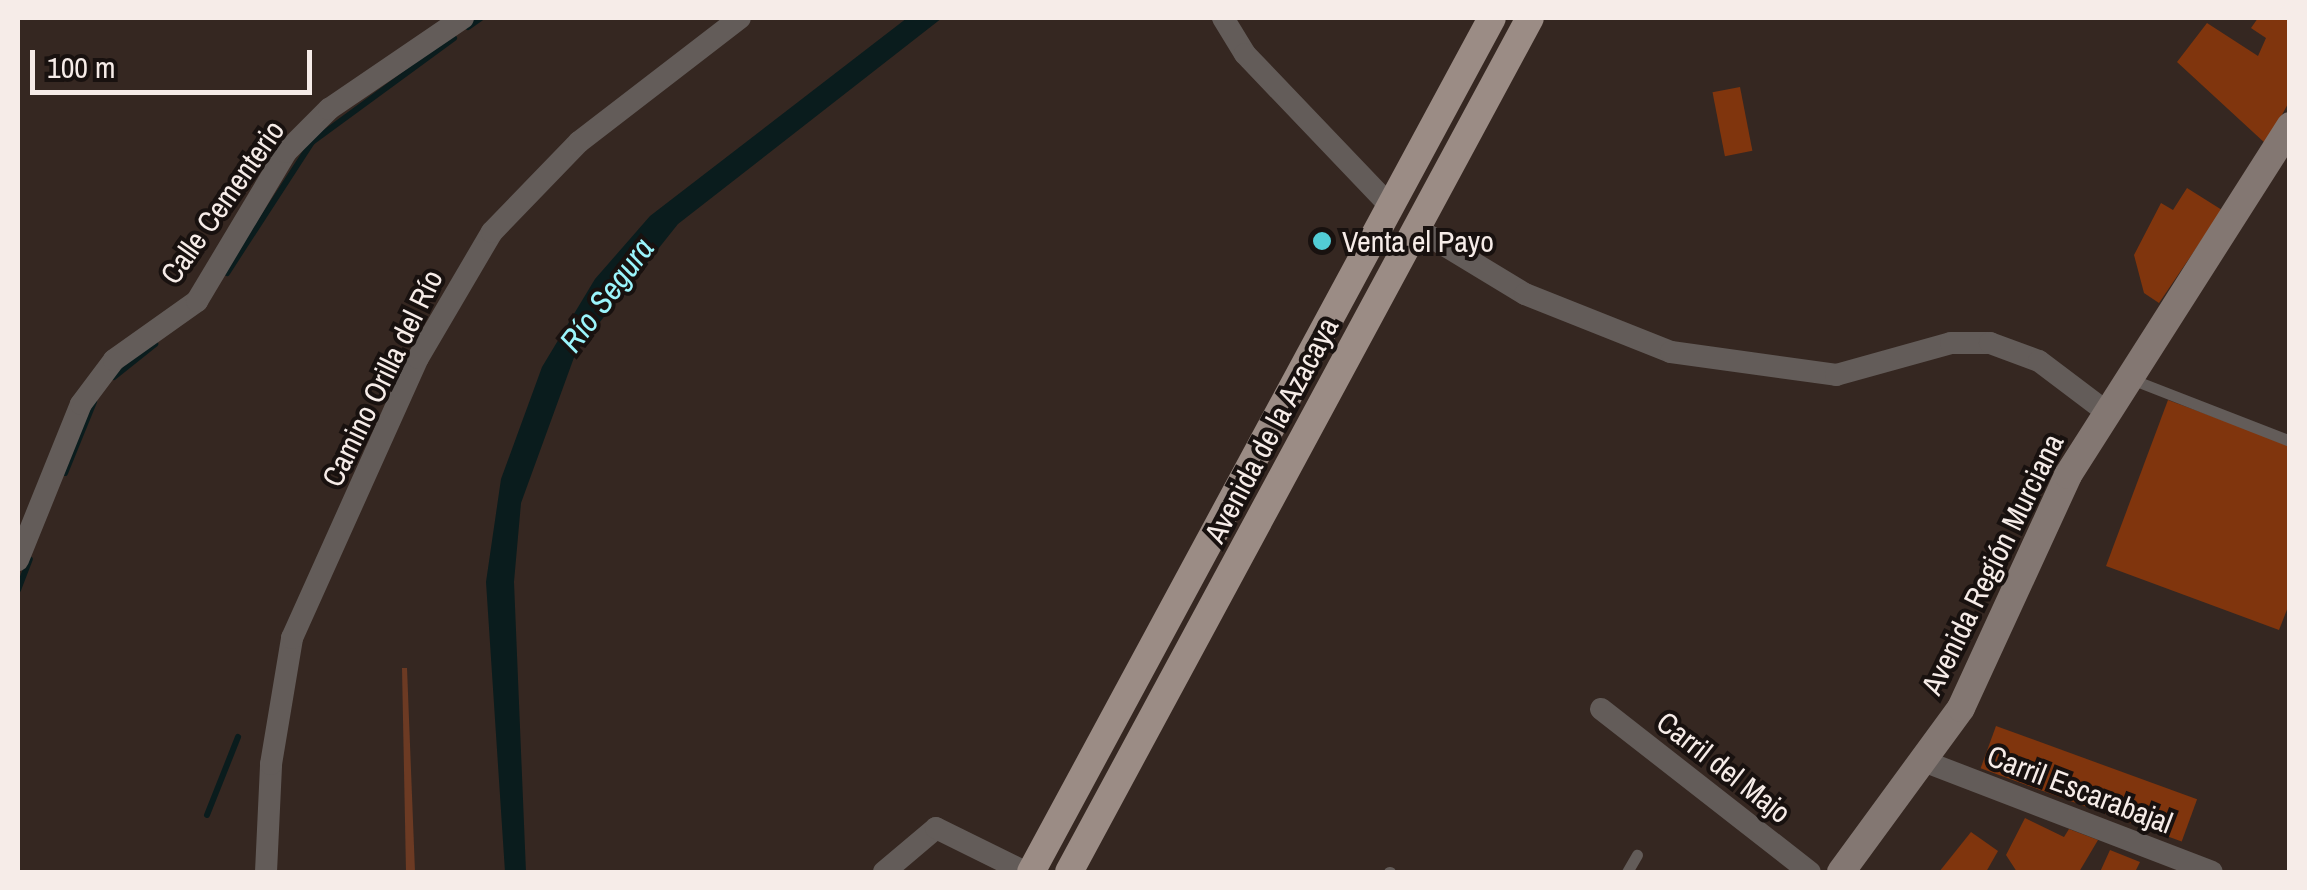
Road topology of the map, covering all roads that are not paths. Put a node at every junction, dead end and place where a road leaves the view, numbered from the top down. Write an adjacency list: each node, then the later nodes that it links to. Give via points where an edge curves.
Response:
1 (462, 18): 12 (street, Calle Cementerio, via 329,109 286,152 197,301 114,360 81,404)
2 (740, 18): 16 (street, Camino Orilla del Río, via 578,142 492,232 418,358 292,638 271,764)
3 (1222, 18): 7 (street, via 1246,54)
4 (1492, 18): 7 (main road, Avenida de la Azacaya)
5 (1530, 18): 8 (main road, Avenida de la Azacaya)
6 (2290, 126): 9 (main road, Avenida Región Murciana)
7 (1390, 206): 18 (main road, Avenida de la Azacaya)
8 (1416, 228): 10 (street, via 1525,294 1671,352 1836,375 1951,344 1990,344 2039,361); 19 (main road, Avenida de la Azacaya)
9 (2126, 377): 10 (main road, Avenida Región Murciana); 11 (lane)
10 (2105, 411): 14 (main road, Avenida Región Murciana, via 2050,508 1974,683)
11 (2290, 441)
12 (18, 560)
13 (1601, 710): 21 (street, Carril del Majo)
14 (1926, 762): 22 (main road, Avenida Región Murciana); 23 (street, Carril Escarabajal)
15 (1637, 856): 20 (lane)
16 (266, 872)
17 (884, 872): 18 (street, via 936,828)
18 (1028, 872)
19 (1068, 872)
20 (1627, 872)
21 (1810, 872)
22 (1842, 872)
23 (2212, 872)

